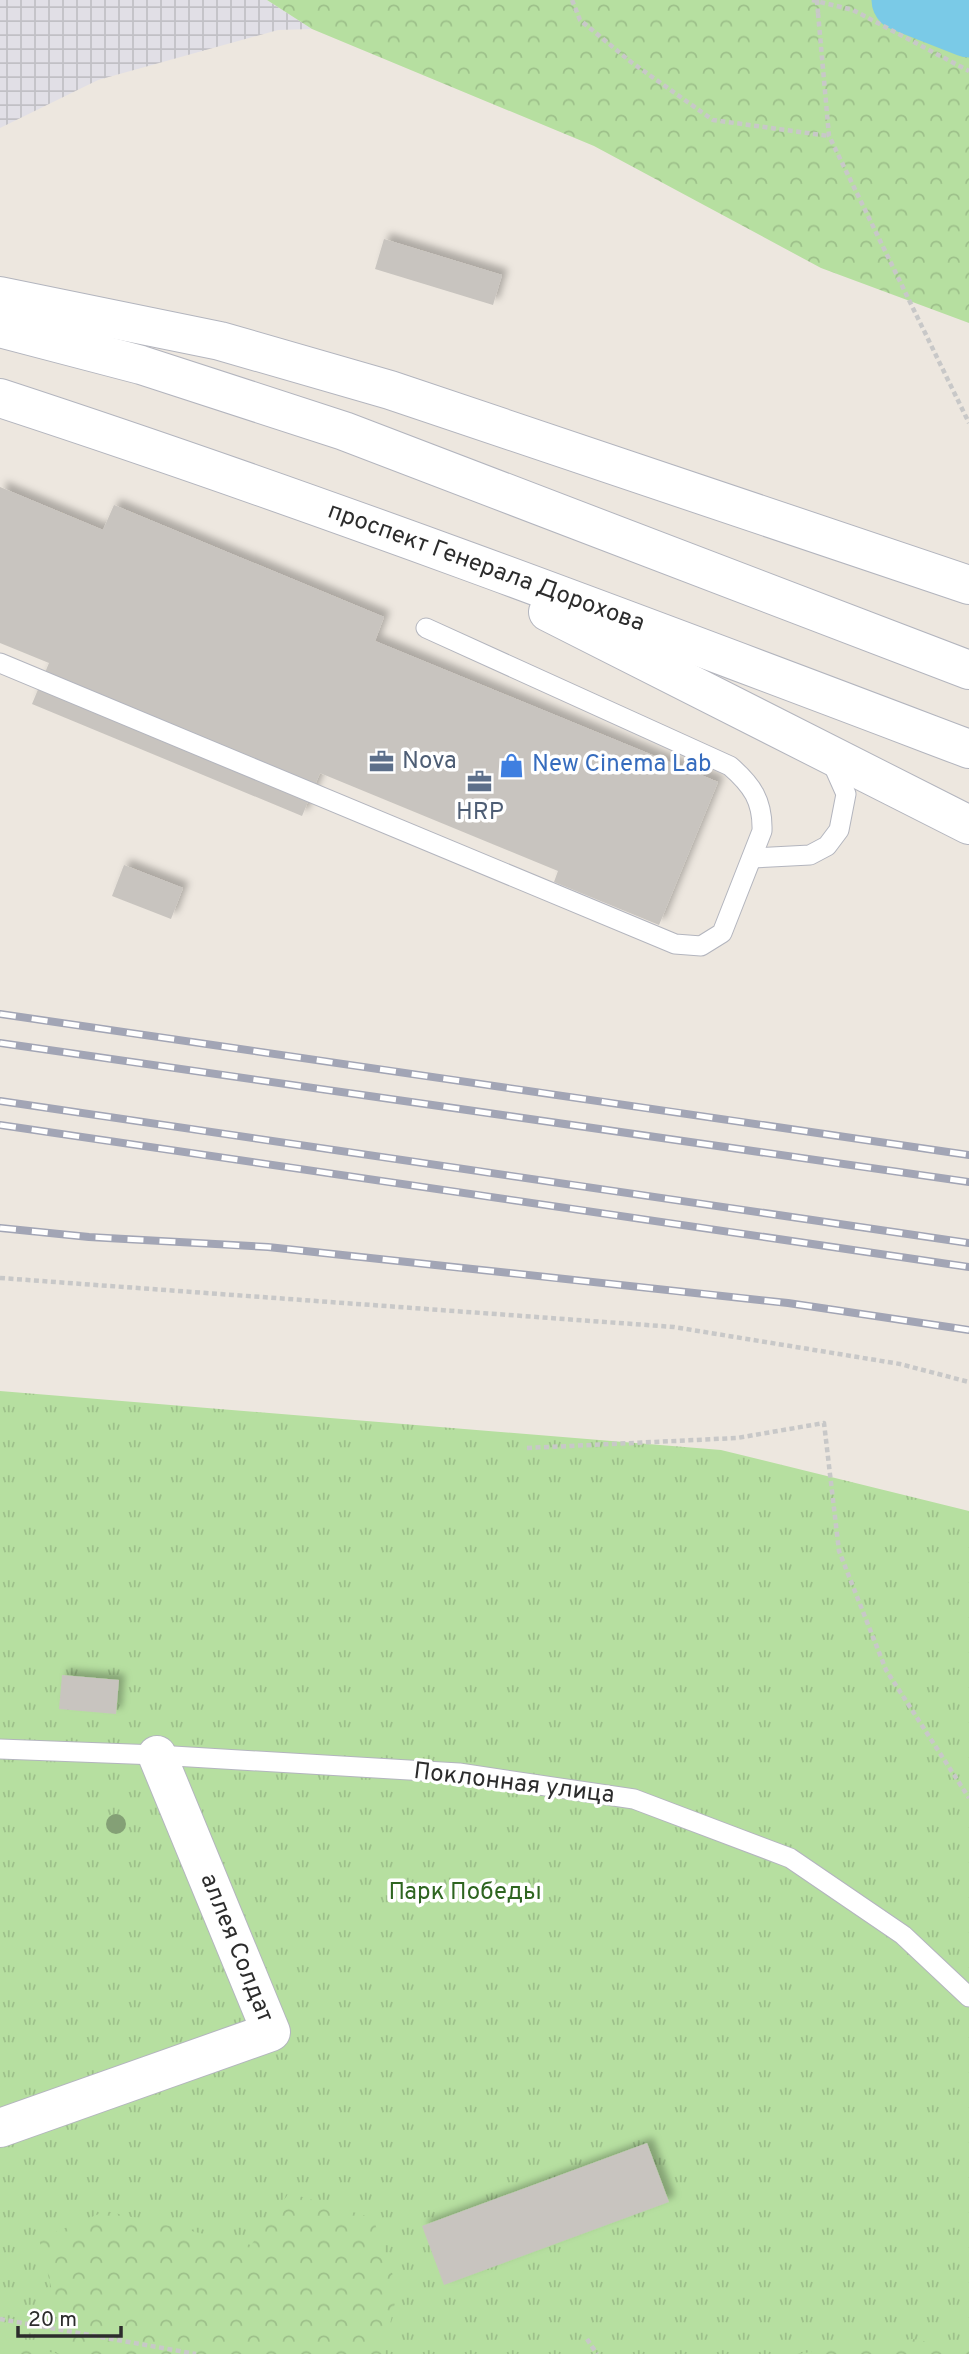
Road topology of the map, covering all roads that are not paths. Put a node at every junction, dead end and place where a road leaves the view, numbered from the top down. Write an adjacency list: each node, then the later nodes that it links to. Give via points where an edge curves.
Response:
1 (0, 296): 5 (main road, via 220,341 390,390)
2 (0, 328): 8 (main road, via 141,365 344,431)
3 (0, 398): 4 (main road, проспект Генерала Дорохова, via 187,459)
4 (383, 531): 9 (main road, проспект Генерала Дорохова); 10 (main road)
5 (969, 585)
6 (426, 628): 12 (lane, via 730,766 757,795 763,814)
7 (0, 663): 12 (lane, via 675,944 701,946 722,933)
8 (969, 670)
9 (969, 749)
10 (827, 751): 11 (main road); 12 (lane, via 846,794 839,830 827,846 810,855)
11 (969, 825)
12 (752, 858)
13 (0, 1749): 14 (lane, Поклонная улица)
14 (157, 1755): 15 (lane, Поклонная улица, via 459,1773 634,1799 790,1858 902,1935); 16 (main road, аллея Солдат, via 271,2032)
15 (969, 1997)
16 (0, 2128)

